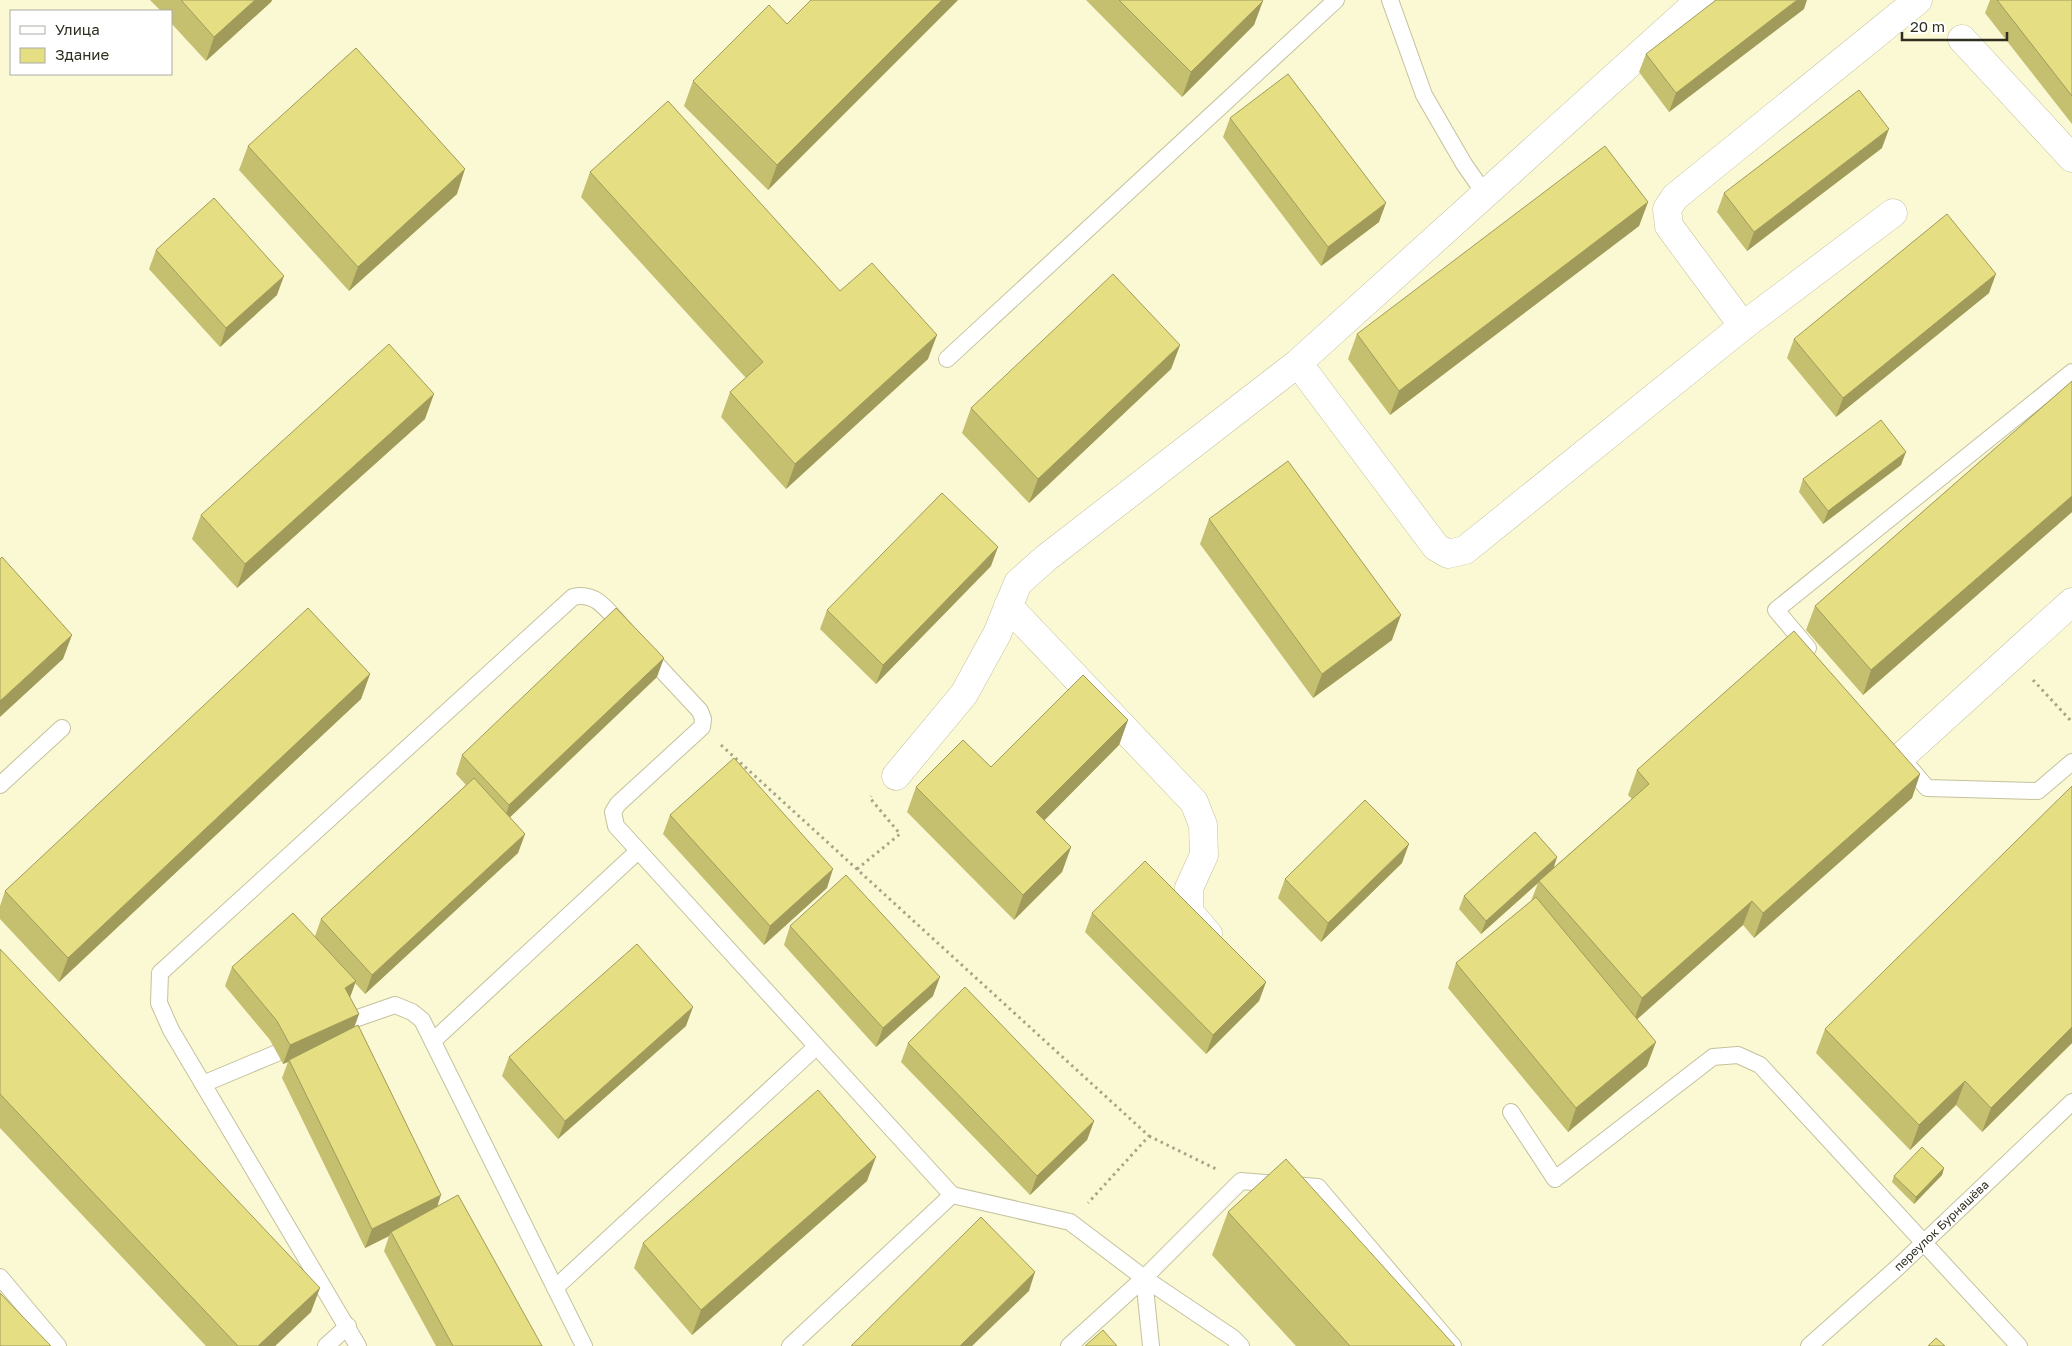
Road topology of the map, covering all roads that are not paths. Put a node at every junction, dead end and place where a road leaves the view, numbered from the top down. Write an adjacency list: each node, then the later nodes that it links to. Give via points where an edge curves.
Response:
1 (1336, 0): 10 (lane)
2 (1390, 0): 7 (lane, via 1424,95)
3 (1700, 0): 7 (street)
4 (1918, 0): 9 (street, via 1675,197 1667,210 1669,226)
5 (1962, 39): 6 (street)
6 (2072, 158)
7 (1485, 194): 11 (street)
8 (1893, 213): 9 (street)
9 (1743, 326): 11 (street, via 1465,550 1448,554 1436,548)
10 (947, 359)
11 (1298, 363): 14 (street, via 1046,558 1018,583)
12 (2072, 372): 15 (lane, via 1776,610)
13 (2072, 602): 17 (street, via 2012,657)
14 (1008, 606): 19 (street, via 982,665 964,694); 22 (street, via 1194,802 1203,825 1204,855 1189,888 1189,912)
15 (1819, 662)
16 (62, 728): 20 (lane)
17 (1894, 750): 18 (lane, via 1927,788 2038,791)
18 (2072, 762)
19 (896, 776)
20 (0, 785)
21 (638, 851): 24 (lane); 25 (lane); 27 (lane, via 616,826 613,812 702,727 703,718 700,710 594,597 584,594 573,596 160,973 159,1003)
22 (1226, 957)
23 (346, 1022): 24 (lane, via 395,1005 422,1020)
24 (433, 1041): 34 (lane)
25 (816, 1048): 30 (lane); 34 (lane)
26 (277, 1053): 27 (lane)
27 (203, 1084): 35 (lane)
28 (2072, 1102): 31 (lane, переулок Бурнашёва)
29 (1511, 1112): 31 (lane, via 1555,1179 1713,1056 1738,1054 1760,1065)
30 (952, 1195): 33 (lane, via 1070,1222); 40 (lane)
31 (1925, 1242): 45 (lane, переулок Бурнашёва); 46 (lane)
32 (0, 1277): 36 (lane)
33 (1144, 1278): 41 (lane); 42 (lane); 43 (lane); 44 (lane, via 1241,1181 1318,1187)
34 (555, 1288): 39 (lane)
35 (348, 1326): 37 (lane); 38 (lane)
36 (58, 1346)
37 (326, 1346)
38 (358, 1346)
39 (584, 1346)
40 (790, 1346)
41 (1069, 1346)
42 (1151, 1346)
43 (1241, 1346)
44 (1453, 1346)
45 (1809, 1346)
46 (2019, 1346)

